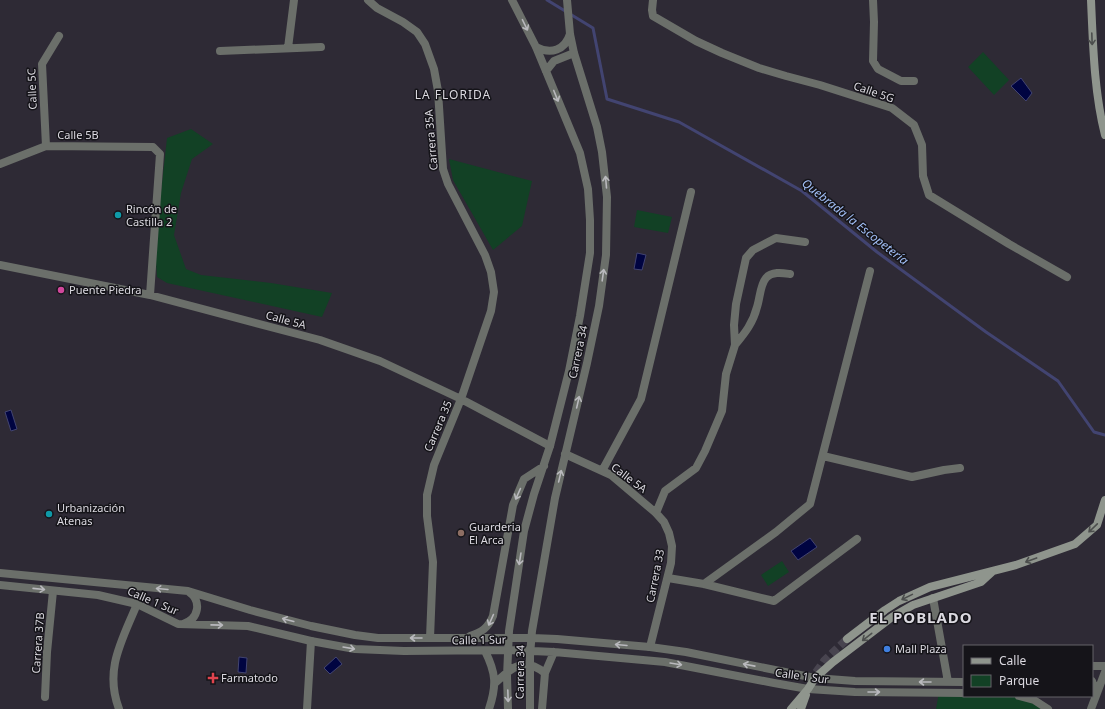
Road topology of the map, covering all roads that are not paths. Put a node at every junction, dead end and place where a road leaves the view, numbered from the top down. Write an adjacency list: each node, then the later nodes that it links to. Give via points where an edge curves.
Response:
1 (294, 0): 12 (street)
2 (368, 0): 21 (street, Carrera 35A, via 417,32 425,44 434,69 438,92 443,168 448,184)
3 (653, 0): 26 (street, Calle 5G, via 653,16 696,41 759,68 892,108 914,125 922,145 923,176 929,195)
4 (873, 0): 16 (street, via 873,61 878,69 901,81)
5 (1091, 0): 17 (main road, one-way to 17, via 1092,45)
6 (513, 2): 11 (street, one-way to 11)
7 (567, 2): 8 (street, Carrera 34)
8 (570, 30): 11 (street, via 568,41 557,50 550,52); 14 (street, Carrera 34)
9 (59, 36): 18 (street, Calle 5C, via 42,64)
10 (321, 47): 12 (street)
11 (536, 47): 15 (street, Carrera 34)
12 (288, 48): 13 (street)
13 (220, 51)
14 (574, 53): 15 (street, via 554,61); 31 (street, Carrera 34, one-way to 14, via 599,306 606,255 607,213 602,152 597,127)
15 (546, 71): 30 (street, Carrera 34, one-way to 30, via 580,153 588,189 590,220 590,253 580,316)
16 (914, 81)
17 (1105, 135)
18 (46, 146): 19 (street, Calle 5B); 27 (street, Calle 5B, via 153,147 160,154)
19 (0, 164)
20 (691, 192): 35 (street, via 641,399)
21 (472, 231): 29 (street, Carrera 35, via 485,255 494,292 491,311)
22 (805, 242): 28 (street, via 776,238 753,250 746,258 736,304)
23 (0, 265): 27 (street, Calle 5A)
24 (870, 271): 32 (street)
25 (790, 274): 28 (street, via 773,274 767,277 747,332)
26 (1067, 276)
27 (150, 295): 29 (street, Calle 5A, via 320,340 380,361)
28 (735, 344): 37 (street, via 726,374 722,411 705,451 696,468 665,491)
29 (462, 399): 30 (street, Calle 5A); 49 (street, Carrera 35, via 434,465 427,495 427,516 434,562)
30 (550, 446): 33 (street, Carrera 34)
31 (565, 454): 35 (street, Calle 5A); 74 (street, Carrera 34, one-way to 31, via 532,631)
32 (823, 456): 34 (street, via 912,477); 42 (street, via 810,504)
33 (544, 466): 50 (street, one-way to 50, via 524,480 513,505 490,624 485,630); 73 (street, Carrera 34, one-way to 73, via 524,531 509,631)
34 (960, 468)
35 (602, 471): 37 (street, Calle 5A, via 611,475)
36 (1105, 500): 39 (main road, one-way to 39, via 1097,525 1075,544)
37 (656, 513): 41 (street, Carrera 33, via 664,522 672,546 672,563)
38 (857, 539): 42 (street, via 774,601)
39 (994, 571): 46 (main road, via 982,582); 51 (main road, one-way to 51, via 912,594 885,610)
40 (0, 573): 45 (street, Calle 1 Sur, one-way to 40)
41 (668, 578): 42 (street); 53 (street, Carrera 33)
42 (704, 584)
43 (0, 585): 44 (street, Calle 1 Sur, one-way to 44)
44 (53, 590): 47 (street, Calle 1 Sur, via 98,595); 68 (street, Carrera 37B)
45 (188, 591): 48 (street, via 196,600 197,611 190,621); 49 (street, Calle 1 Sur, one-way to 45, via 378,638 355,635 250,610)
46 (933, 598): 60 (main road, one-way to 60, via 913,605 892,617); 62 (street)
47 (137, 604): 48 (street, Calle 1 Sur); 70 (street, via 114,662 113,688)
48 (178, 624): 52 (street, Calle 1 Sur, one-way to 52, via 248,626)
49 (430, 638): 50 (street, Calle 1 Sur)
50 (466, 638): 53 (street, Calle 1 Sur, one-way to 50, via 557,639)
51 (847, 640)
52 (311, 641): 54 (street, Calle 1 Sur, one-way to 54, via 380,651); 71 (street)
53 (650, 647): 60 (street, Calle 1 Sur, one-way to 53)
54 (486, 651): 55 (street, Calle 1 Sur); 61 (street, via 494,671)
55 (554, 652): 59 (street); 65 (street, Calle 1 Sur, one-way to 65, via 665,662)
56 (1093, 666): 57 (street)
57 (1105, 666)
58 (1105, 672): 67 (street)
59 (545, 673): 61 (street, via 525,664 511,670); 75 (street)
60 (815, 678): 62 (street, Calle 1 Sur, one-way to 60, via 854,682); 65 (main road)
61 (495, 682): 72 (street, via 494,696)
62 (948, 682): 63 (street, Calle 1 Sur)
63 (963, 682)
64 (1093, 685): 67 (street)
65 (808, 689): 66 (street, Calle 1 Sur, one-way to 66); 76 (main road); 77 (main road)
66 (963, 693)
67 (1096, 693): 79 (street)
68 (45, 697)
69 (1024, 697): 78 (street)
70 (119, 709)
71 (307, 709)
72 (489, 709)
73 (508, 709)
74 (530, 709)
75 (542, 709)
76 (791, 709)
77 (801, 709)
78 (1048, 709)
79 (1091, 709)

